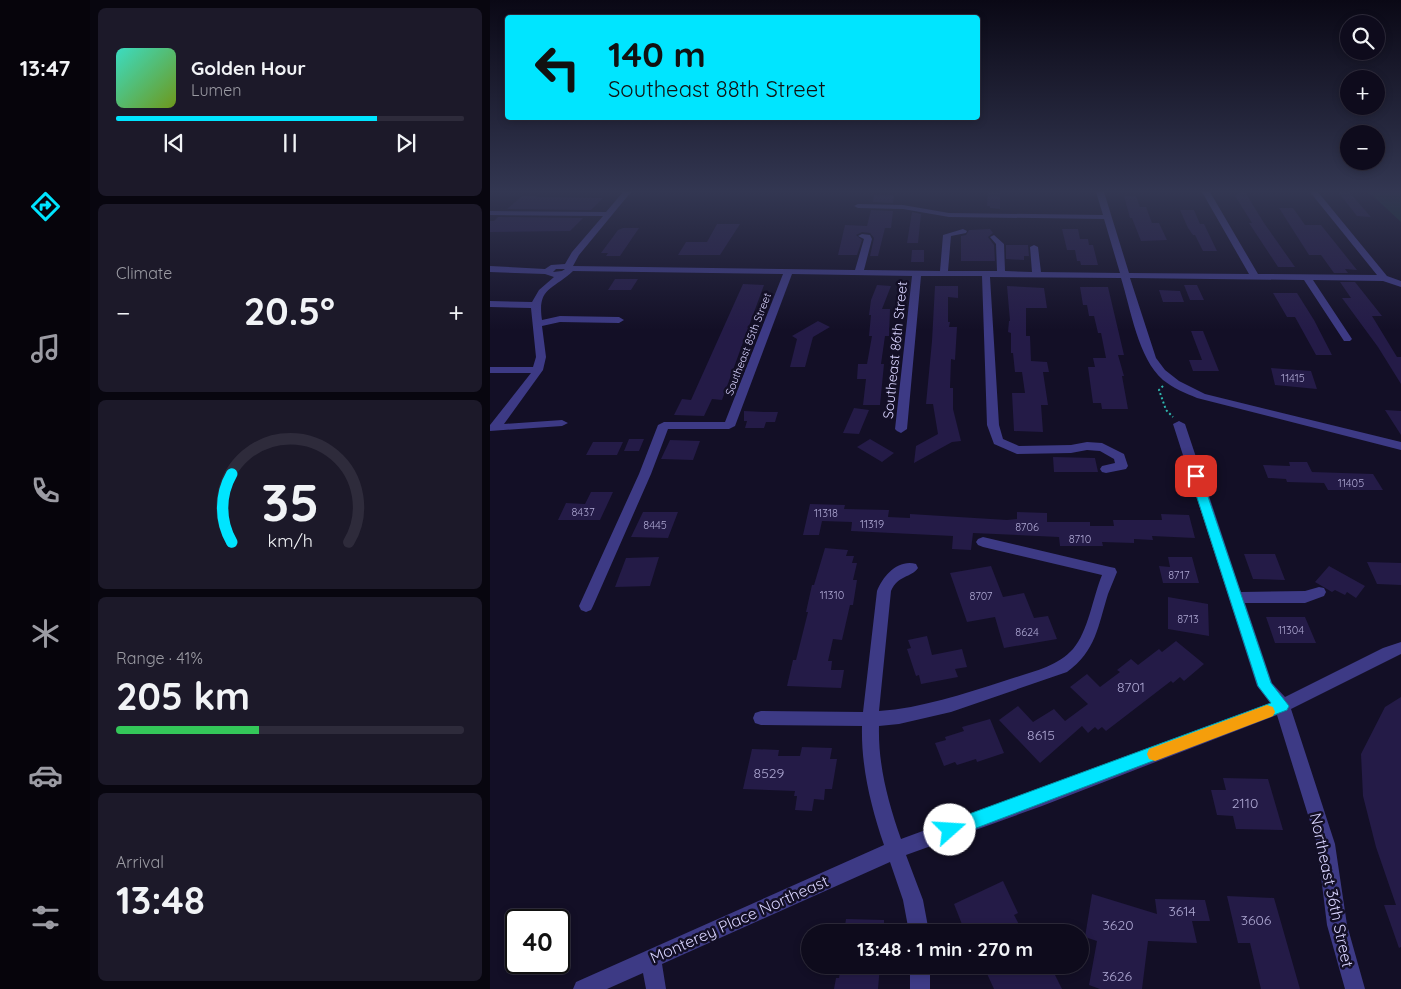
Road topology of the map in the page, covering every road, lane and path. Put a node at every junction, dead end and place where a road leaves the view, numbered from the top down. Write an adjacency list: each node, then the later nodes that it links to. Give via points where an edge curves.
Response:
1 (589, 238): 9 (street)
2 (868, 238): 14 (street)
3 (947, 238): 16 (street)
4 (995, 238): 18 (street, via 1000,244)
5 (1114, 238): 20 (street)
6 (1233, 238): 21 (street)
7 (1352, 238): 23 (street)
8 (1034, 247): 19 (street)
9 (575, 254): 11 (street); 12 (street)
10 (490, 270): 11 (street)
11 (552, 270): 12 (street); 12 (street, via 555,276); 25 (street)
12 (567, 270): 13 (street); 25 (street)
13 (789, 271): 14 (street); 44 (street, Southeast 85th Street, via 729,426 664,425)
14 (859, 272): 15 (street)
15 (917, 272): 16 (street); 37 (street, Southeast 86th Street)
16 (944, 273): 17 (street)
17 (986, 274): 18 (street); 39 (street, via 993,425 998,441 1017,450 1102,447 1120,457 1122,466)
18 (1001, 274): 19 (street)
19 (1037, 274): 20 (street)
20 (1125, 276): 21 (street); 33 (street, via 1151,357 1159,371)
21 (1255, 277): 22 (street)
22 (1307, 278): 23 (street); 30 (street)
23 (1384, 278): 24 (street)
24 (1401, 284)
25 (544, 290): 27 (street)
26 (490, 304): 27 (street)
27 (535, 305): 29 (street)
28 (620, 320): 29 (street, via 560,319)
29 (537, 324): 32 (street, via 541,357)
30 (1347, 339)
31 (490, 370): 32 (street)
32 (538, 370): 36 (street)
33 (1170, 380): 35 (path, via 1159,390 1166,410); 38 (street, via 1185,390 1220,402)
34 (562, 423): 36 (street)
35 (1179, 424): 43 (street)
36 (493, 428)
37 (901, 430)
38 (1401, 446)
39 (1106, 468)
40 (983, 542): 49 (street, via 1110,572 1086,643 1064,666 1045,674 951,705)
41 (911, 568): 49 (street, via 893,575 884,591)
42 (1320, 592): 43 (street, via 1306,597)
43 (1235, 598): 47 (street, via 1265,686)
44 (586, 606)
45 (1401, 639): 46 (street, Monterey Place Northeast)
46 (1395, 650): 47 (street, Monterey Place Northeast)
47 (1282, 706): 50 (street, Monterey Place Northeast); 57 (street, Northeast 36th Street, via 1326,844 1337,925)
48 (761, 718): 49 (street)
49 (871, 720): 50 (street, via 875,779)
50 (895, 850): 51 (street, via 913,895); 52 (street, Monterey Place Northeast)
51 (918, 924)
52 (651, 958): 54 (street, Monterey Place Northeast); 55 (street)
53 (920, 974): 56 (street)
54 (583, 989)
55 (656, 989)
56 (920, 989)
57 (1355, 989)

